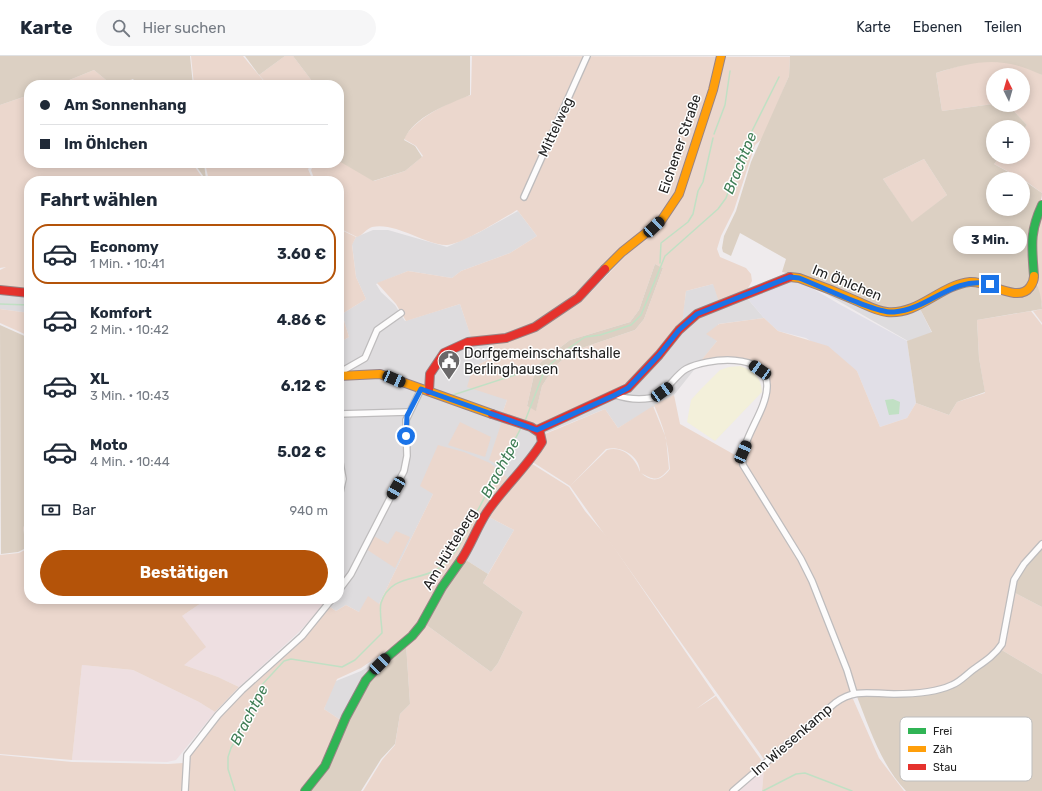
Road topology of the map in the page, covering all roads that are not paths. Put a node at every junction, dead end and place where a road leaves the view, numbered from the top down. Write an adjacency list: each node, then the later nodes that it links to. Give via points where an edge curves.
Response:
1 (588, 56): 3 (street, Mittelweg)
2 (721, 56): 10 (main road, Eichener Straße, via 711,97 678,194 661,222 622,252 578,298 535,327 506,338 468,342 444,353 430,374)
3 (524, 197)
4 (1041, 207): 11 (main road, Im Öhlchen, via 1030,238 1034,281 1032,287 1023,294 1014,294 990,284 970,282 955,286 911,308 889,312 799,278 790,277 697,314 679,330 628,388)
5 (0, 290): 6 (main road)
6 (24, 292)
7 (401, 313): 8 (street, via 377,330 365,358)
8 (344, 370)
9 (344, 376): 10 (main road, via 380,374)
10 (425, 390): 12 (street); 14 (main road)
11 (615, 395): 14 (main road, Im Öhlchen); 18 (street, via 631,400 652,398 685,370 714,361 748,362 764,375 768,386 767,392 743,452 743,465 812,580)
12 (408, 412): 13 (street); 16 (street, via 407,459 404,471)
13 (344, 414)
14 (534, 428): 20 (main road, Am Hütteberg, via 542,438 540,447 486,513 466,552 442,586 421,625 369,676 346,717 325,766)
15 (1042, 544): 18 (street, via 1014,580 1004,639 998,650 987,660 953,685 942,688 896,694)
16 (344, 583)
17 (328, 604): 19 (street, via 302,636 218,715 189,752 185,760)
18 (854, 693): 21 (street, Im Wiesenkamp, via 835,703)
19 (184, 791)
20 (304, 791)
21 (734, 791)

